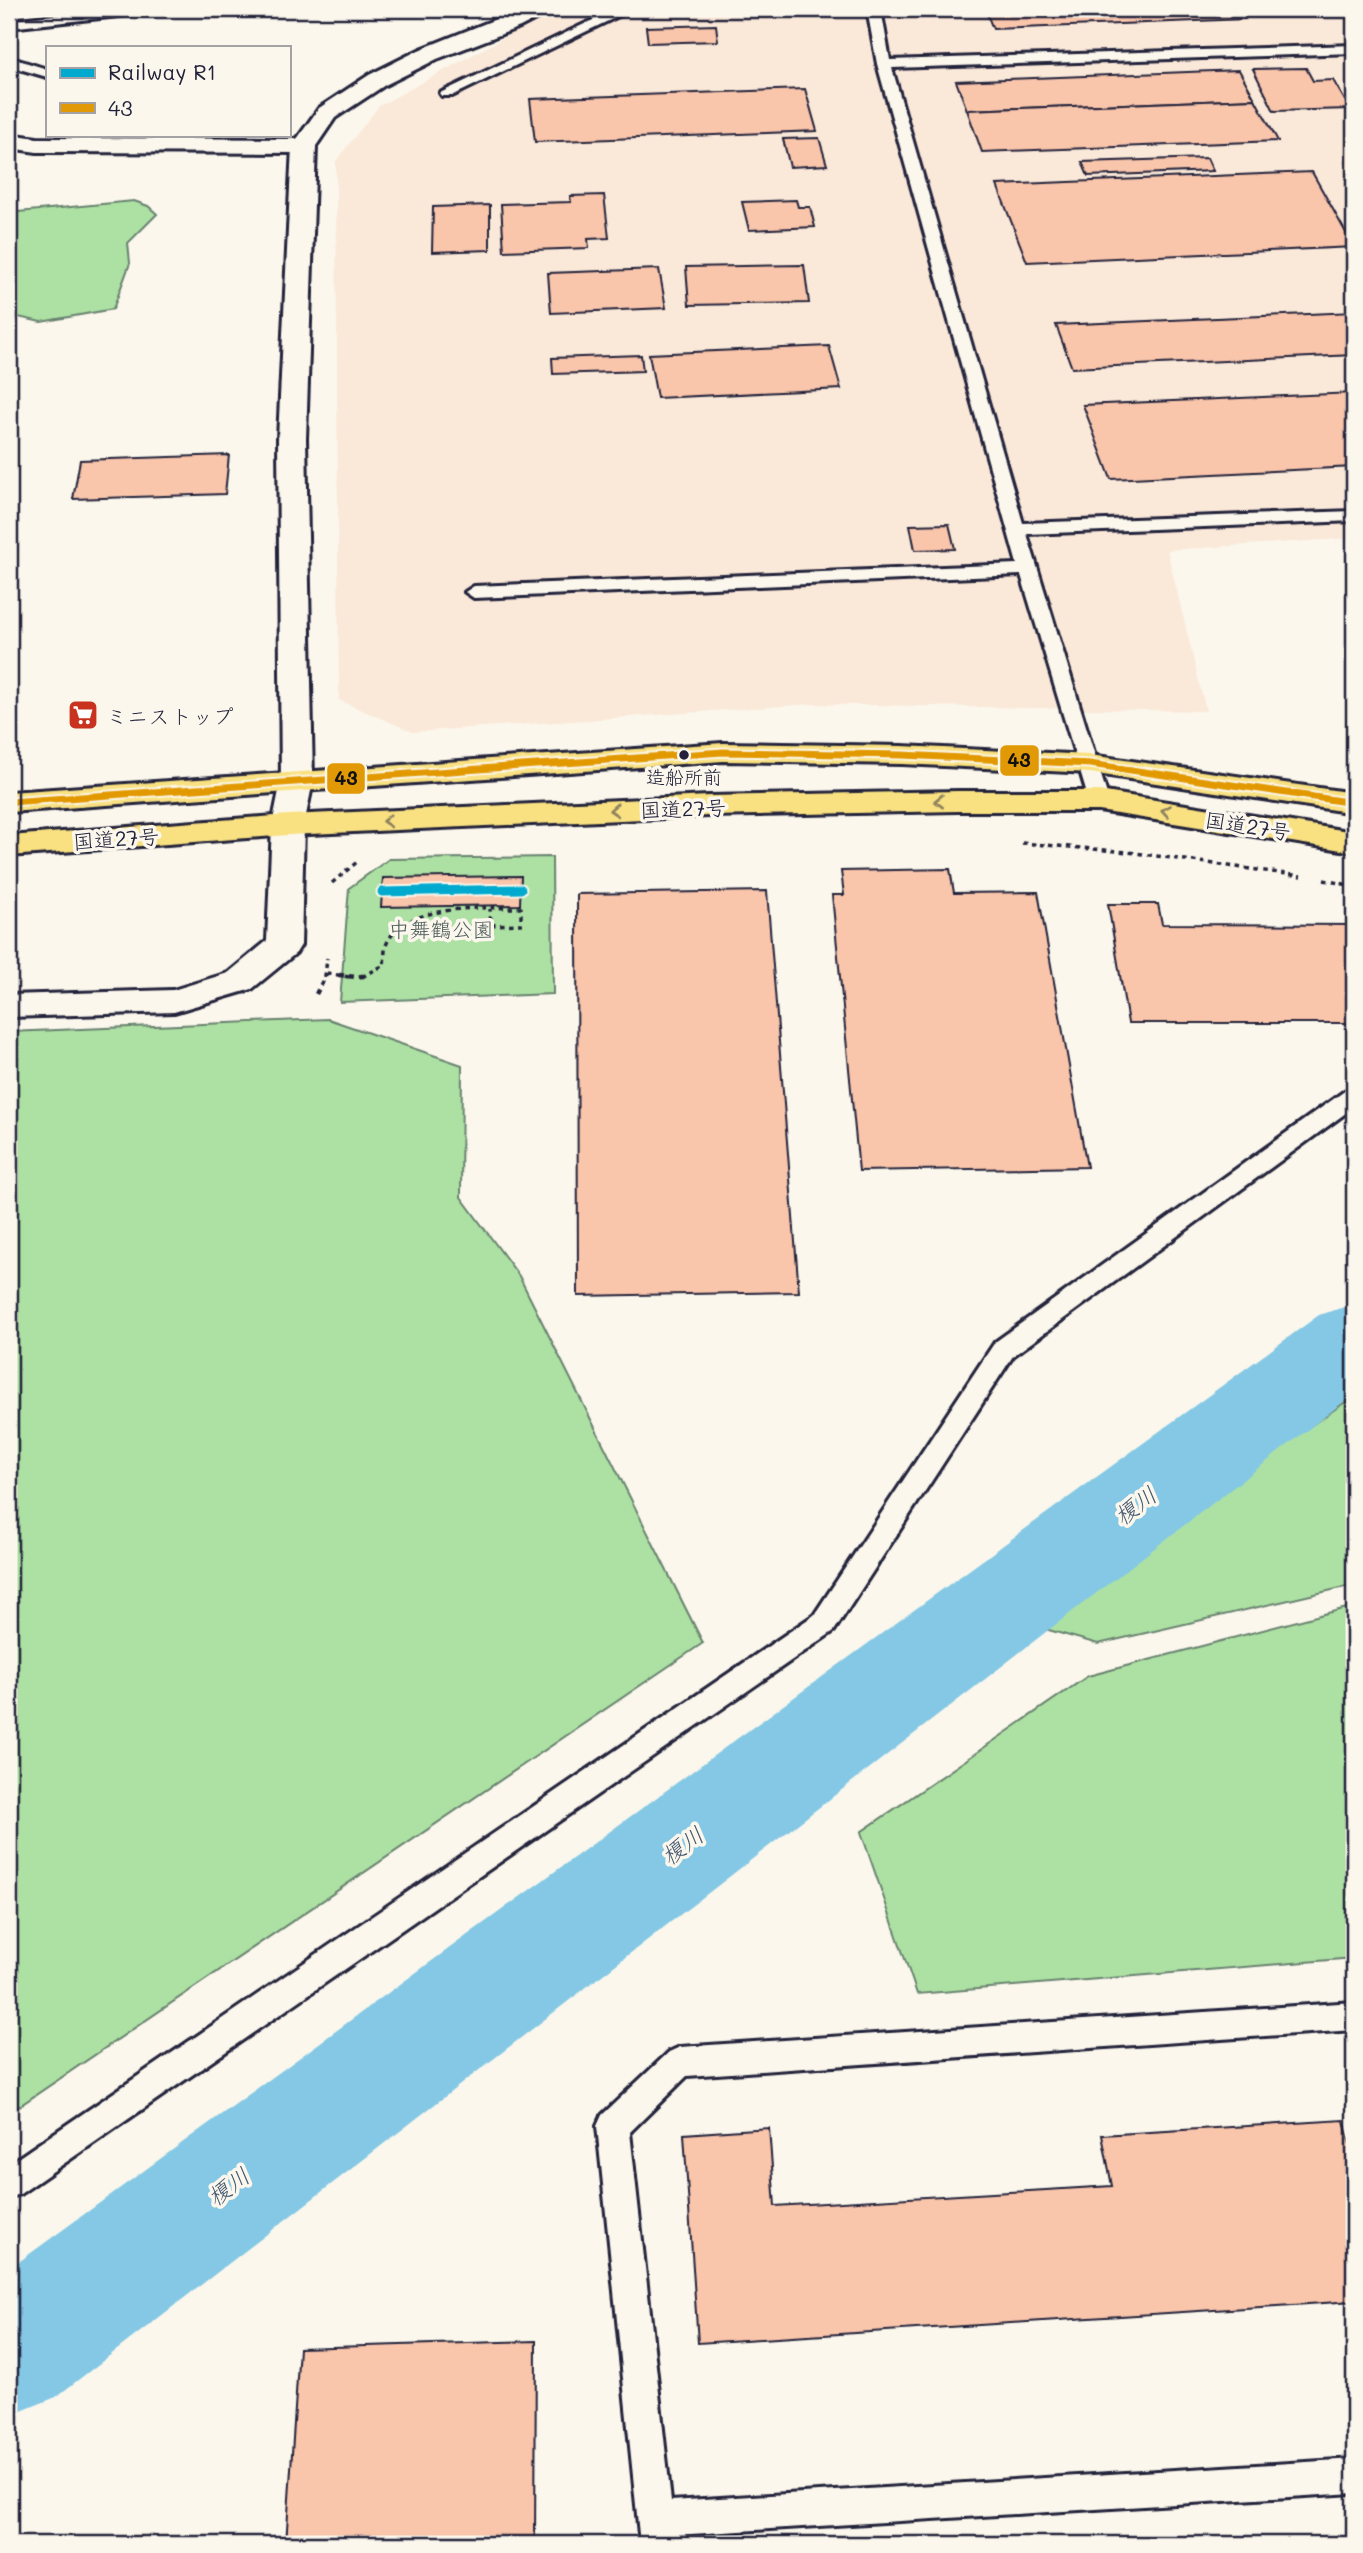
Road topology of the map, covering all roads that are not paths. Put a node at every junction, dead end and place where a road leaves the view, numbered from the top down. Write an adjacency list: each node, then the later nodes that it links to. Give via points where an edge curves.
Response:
1 (146, 9): 5 (lane)
2 (537, 9): 12 (street, via 377,80 327,113)
3 (626, 9): 10 (lane)
4 (874, 9): 8 (lane)
5 (9, 24)
6 (1354, 49): 8 (lane)
7 (9, 61): 9 (lane)
8 (884, 64): 15 (lane)
9 (46, 73)
10 (447, 93)
11 (110, 140): 12 (street); 13 (street, via 37,145)
12 (304, 146): 19 (street, via 292,439)
13 (13, 152)
14 (1354, 516): 15 (lane)
15 (1016, 529): 16 (lane)
16 (1028, 569): 17 (lane); 18 (lane)
17 (474, 592)
18 (1090, 764): 19 (highway, 国道27号, via 723,752); 20 (lane); 22 (highway, 国道27号)
19 (298, 781): 21 (highway, 国道27号); 23 (street)
20 (1099, 801): 23 (highway, 国道27号, one-way to 23, via 709,806); 24 (highway, 国道27号, one-way to 20)
21 (9, 802)
22 (1354, 803)
23 (288, 825): 25 (highway, 国道27号); 26 (street, via 284,945 240,981 174,1001)
24 (1354, 842)
25 (9, 846)
26 (9, 1006)
27 (1354, 1096): 29 (lane, via 1004,1349 824,1623)
28 (1354, 2016): 31 (lane, via 680,2062 612,2126)
29 (9, 2183)
30 (1354, 2476): 31 (lane)
31 (657, 2532)

